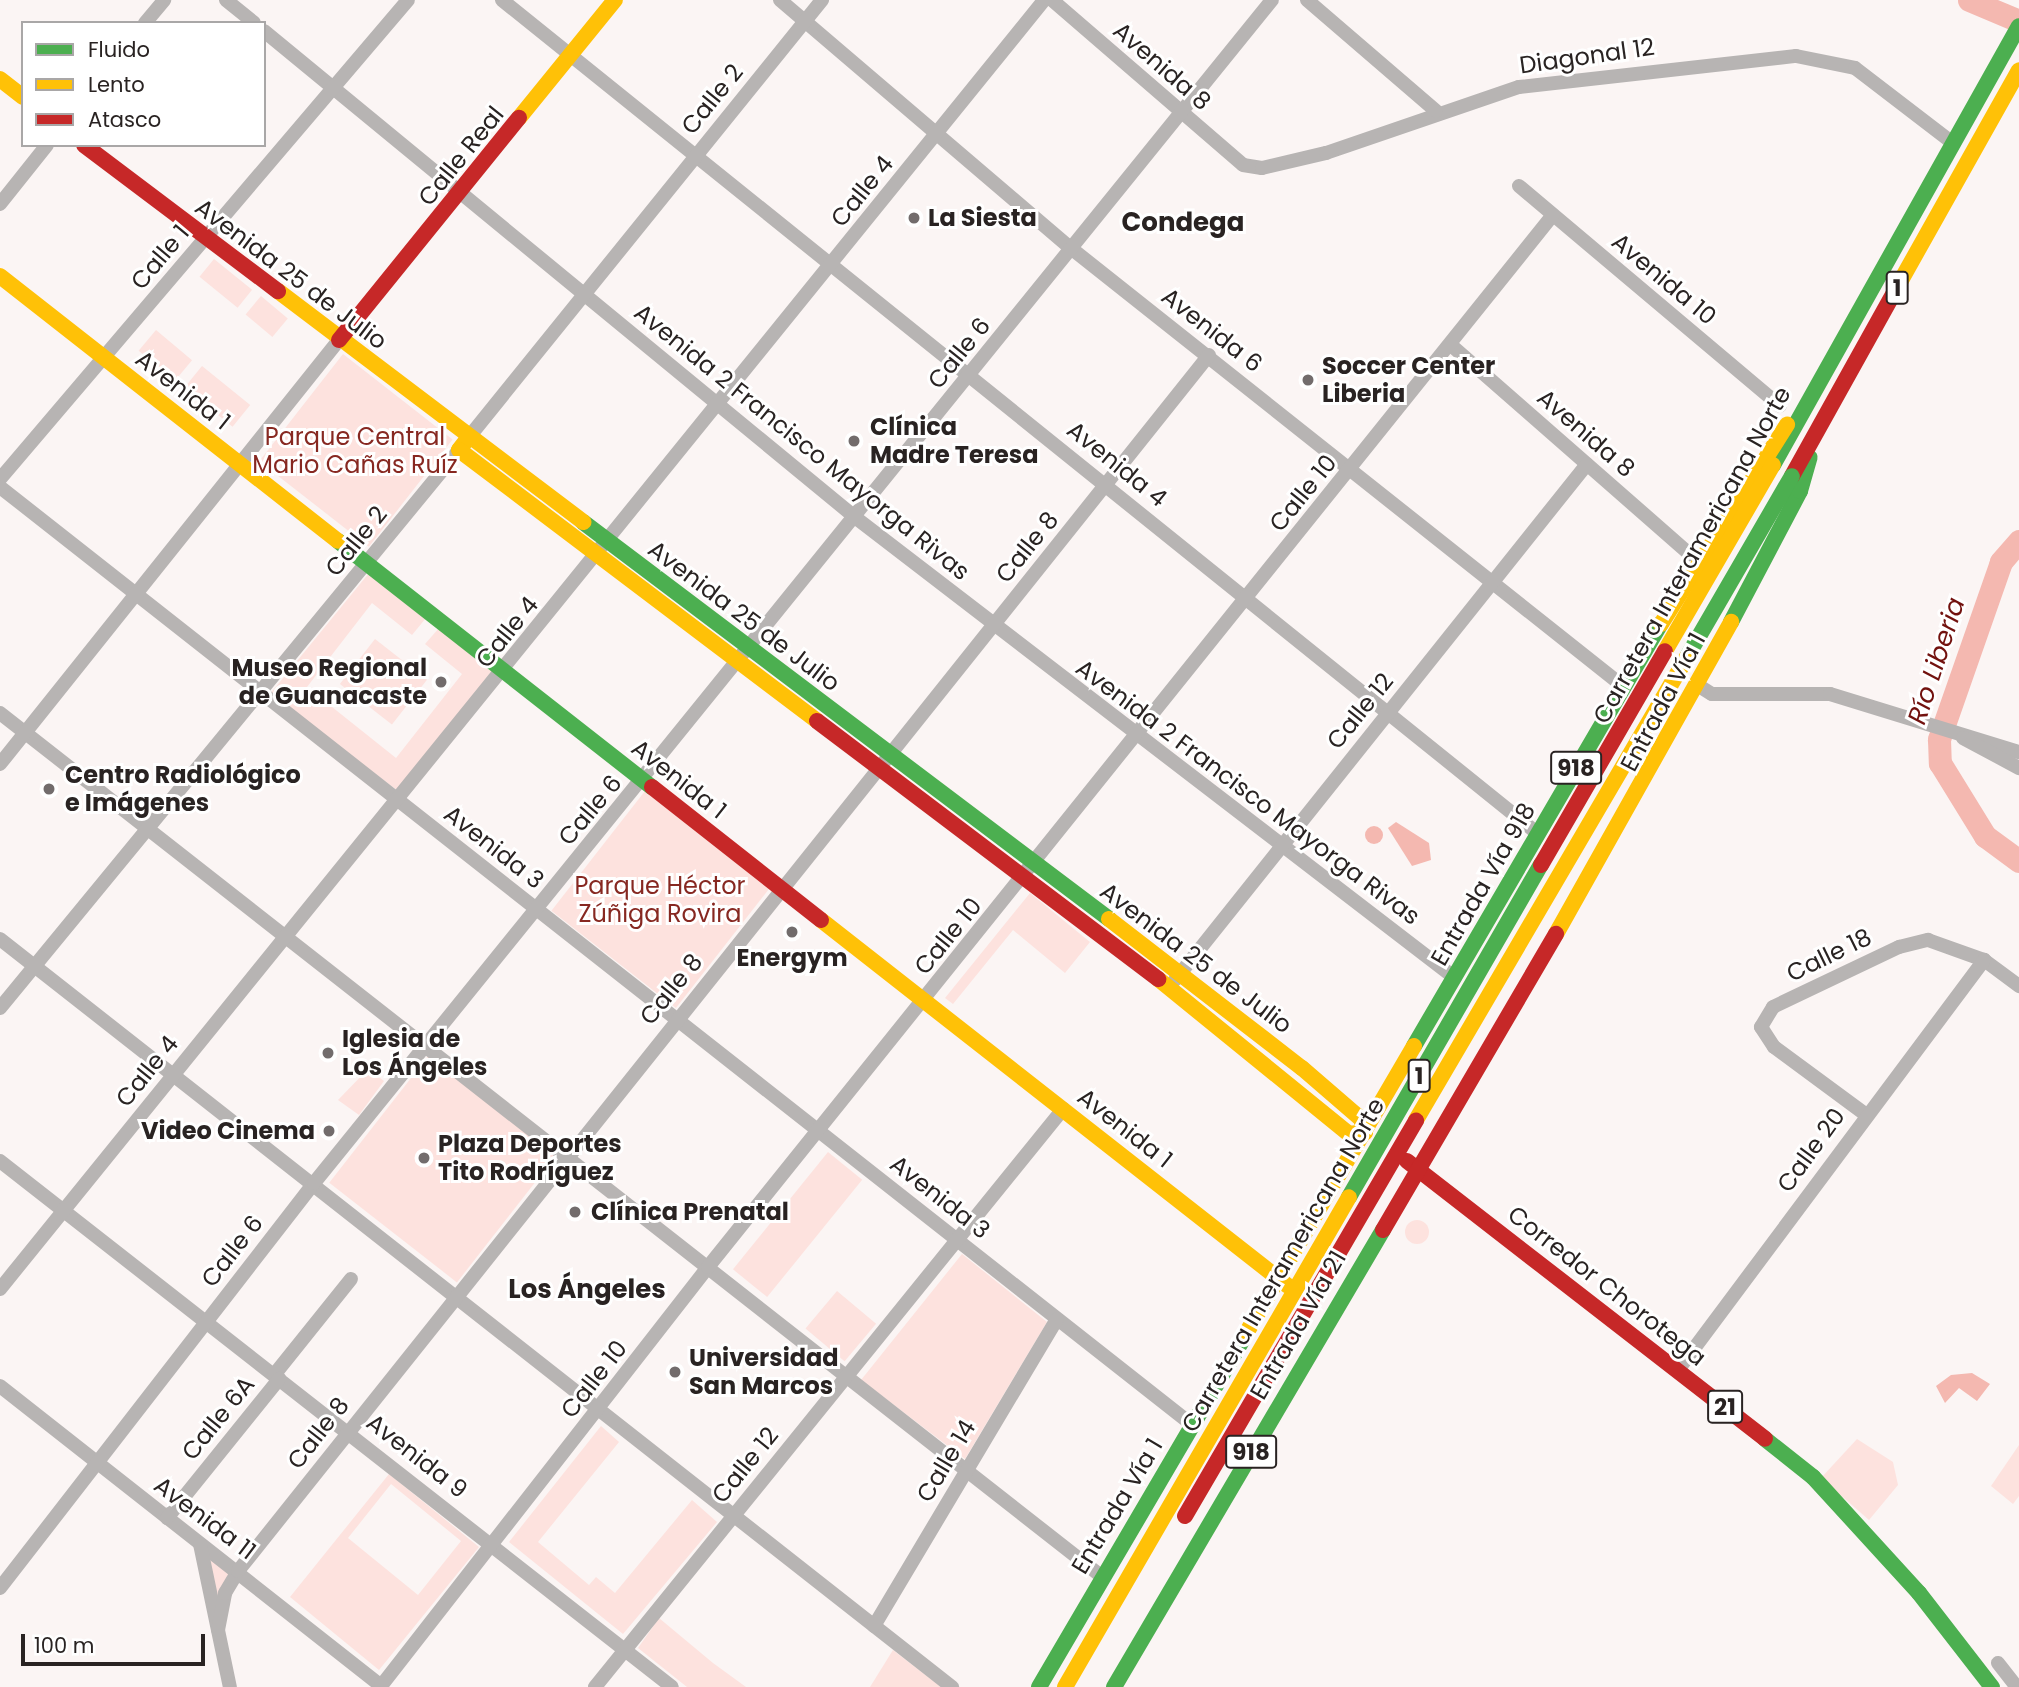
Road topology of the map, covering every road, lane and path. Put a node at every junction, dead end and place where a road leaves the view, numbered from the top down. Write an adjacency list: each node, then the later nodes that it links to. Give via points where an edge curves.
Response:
1 (164, 0): 12 (street)
2 (226, 0): 13 (street)
3 (408, 0): 20 (street, Calle 1)
4 (502, 0): 17 (street, Avenida 4)
5 (615, 0): 17 (main road, Calle Real)
6 (780, 0): 14 (street, Avenida 6)
7 (822, 0): 14 (street, Calle 2)
8 (1044, 0): 24 (street, Calle 4)
9 (1052, 0): 23 (street, Avenida 8)
10 (1272, 0): 23 (street, Calle 6)
11 (1307, 0): 22 (street)
12 (147, 21)
13 (252, 21)
14 (804, 22): 24 (street, Avenida 6); 28 (street, Calle 2)
15 (2019, 26): 25 (main road, Carretera Interamericana Norte / 1)
16 (266, 34): 20 (street, Avenida 2 Francisco Mayorga Rivas)
17 (571, 55): 28 (street, Avenida 4); 30 (main road, Calle Real)
18 (2016, 75): 46 (main road, 1)
19 (0, 79): 21 (main road)
20 (333, 88): 30 (street, Avenida 2 Francisco Mayorga Rivas); 33 (street, Calle 1)
21 (21, 95)
22 (1436, 111): 23 (street, Avenida 8, via 1326,153 1262,167 1243,165); 25 (street, Diagonal 12, via 1595,74 1796,56 1855,68)
23 (1181, 113): 34 (street, Calle 6)
24 (936, 135): 34 (street, Avenida 6); 35 (street, Calle 4)
25 (1950, 141): 45 (main road, Carretera Interamericana Norte / 1)
26 (45, 147): 31 (street)
27 (87, 147): 33 (main road, Avenida 25 de Julio)
28 (696, 153): 35 (street, Avenida 4); 37 (street, Calle 2)
29 (1519, 186): 32 (street, Avenida 10)
30 (461, 193): 37 (street, Avenida 2 Francisco Mayorga Rivas); 38 (main road, Calle Real)
31 (0, 204)
32 (1553, 215): 39 (street, Calle 10); 44 (street, Avenida 10)
33 (205, 238): 38 (main road, Avenida 25 de Julio); 41 (street, Calle 1)
34 (1072, 249): 40 (street, Avenida 6); 42 (street, Calle 6)
35 (833, 264): 42 (street, Avenida 4); 43 (street, Calle 4)
36 (0, 276): 41 (main road, Avenida 1)
37 (584, 294): 43 (street, Avenida 2 Francisco Mayorga Rivas); 47 (street, Calle 2)
38 (339, 340): 47 (main road, Avenida 25 de Julio); 48 (street)
39 (1452, 346): 49 (street, Avenida 8); 50 (street, Calle 10)
40 (1209, 355): 50 (street, Avenida 6); 52 (street, Calle 8)
41 (104, 357): 48 (main road, Avenida 1); 51 (street, Calle 1)
42 (971, 375): 52 (street, Avenida 4); 54 (street, Calle 6)
43 (719, 405): 54 (street, Avenida 2 Francisco Mayorga Rivas); 55 (street, Calle 4)
44 (1780, 406)
45 (1799, 412): 67 (main road, Entrada Vía 918 / 918, via 1762,455); 147 (main road, Carretera Interamericana Norte / 1, bridge)
46 (1819, 427): 66 (main road, Entrada Vía 1 / 1, via 1800,491); 148 (main road, 1, bridge)
47 (464, 443): 55 (main road, Avenida 25 de Julio); 56 (main road, Avenida 25 de Julio); 58 (street, Calle 2)
48 (240, 464): 58 (main road, Avenida 1); 60 (street)
49 (1587, 464): 57 (street, Avenida 8); 59 (street, Calle 12)
50 (1353, 468): 59 (street, Avenida 6); 61 (street, Calle 10)
51 (0, 479)
52 (1106, 485): 61 (street, Avenida 4); 62 (street, Calle 8)
53 (0, 487): 60 (street, Avenida 3)
54 (856, 518): 62 (street, Avenida 2 Francisco Mayorga Rivas); 63 (street, Calle 6)
55 (607, 541): 56 (street, Calle 4); 63 (main road, Avenida 25 de Julio)
56 (596, 554): 64 (main road, Avenida 25 de Julio); 65 (street, Calle 4)
57 (1690, 554)
58 (367, 564): 65 (main road, Avenida 1); 68 (street, Calle 2)
59 (1491, 582): 67 (street, Avenida 6); 70 (street, Calle 12)
60 (135, 593): 68 (street, Avenida 3); 71 (street)
61 (1247, 598): 70 (street, Avenida 4); 72 (street, Calle 10)
62 (994, 625): 72 (street, Avenida 2 Francisco Mayorga Rivas); 75 (street, Calle 8)
63 (750, 649): 64 (street, Calle 6); 75 (main road, Avenida 25 de Julio)
64 (738, 662): 78 (main road, Avenida 25 de Julio); 79 (street, Calle 6)
65 (504, 671): 79 (main road, Avenida 1); 80 (street, Calle 4)
66 (1699, 686): 73 (street, via 1712,694 1830,694); 97 (main road, Entrada Vía 1 / 1)
67 (1623, 687): 82 (main road, Entrada Vía 918 / 918)
68 (261, 692): 80 (street, Avenida 3); 81 (street, Calle 2)
69 (0, 713): 71 (street)
70 (1388, 713): 82 (street, Avenida 4); 83 (street, Calle 12)
71 (25, 732): 76 (street); 81 (street)
72 (1140, 732): 83 (street, Avenida 2 Francisco Mayorga Rivas); 84 (street, Calle 10)
73 (1958, 736): 74 (street, via 1987,738); 77 (street)
74 (2019, 752)
75 (891, 755): 78 (street, Calle 8); 84 (main road, Avenida 25 de Julio)
76 (0, 764)
77 (2019, 768)
78 (880, 769): 85 (main road, Avenida 25 de Julio); 86 (street, Calle 8)
79 (644, 780): 86 (main road, Avenida 1); 87 (street, Calle 6)
80 (399, 801): 87 (street, Avenida 3); 88 (street, Calle 4)
81 (149, 828): 88 (street); 91 (street, Calle 2)
82 (1538, 834): 93 (main road, Entrada Vía 918 / 918)
83 (1280, 843): 92 (street, Calle 12); 93 (street, Avenida 2 Francisco Mayorga Rivas)
84 (1036, 864): 85 (street, Calle 10); 92 (main road, Avenida 25 de Julio)
85 (1024, 878): 95 (main road, Avenida 25 de Julio); 96 (street, Calle 10)
86 (781, 888): 96 (main road, Avenida 1); 99 (street, Calle 8)
87 (537, 909): 99 (street, Avenida 3); 101 (street, Calle 6)
88 (289, 937): 101 (street); 102 (street, Calle 4)
89 (0, 939): 91 (street)
90 (1984, 960): 94 (street); 104 (street, Calle 20); 104 (street, Calle 18, via 1928,940 1899,947 1773,1007 1761,1027 1774,1047)
91 (35, 966): 98 (street, Calle 2); 102 (street)
92 (1180, 973): 95 (street, Calle 12); 106 (main road, Avenida 25 de Julio, via 1311,1076 1361,1119)
93 (1455, 978): 97 (street, via 1470,974); 100 (street, via 1458,998); 106 (main road, Entrada Vía 918 / 918)
94 (2019, 986)
95 (1169, 988): 106 (main road, Avenida 25 de Julio, via 1349,1134)
96 (925, 1001): 103 (main road, Avenida 1); 105 (street, Calle 10)
97 (1519, 1002): 100 (main road, Entrada Vía 1 / 1)
98 (0, 1008)
99 (676, 1019): 105 (street, Avenida 3); 107 (street, Calle 8)
100 (1503, 1028): 109 (main road, Entrada Vía 1 / 1)
101 (427, 1045): 107 (street); 110 (street, Calle 6)
102 (173, 1074): 110 (street); 111 (street, Calle 4)
103 (1063, 1109): 112 (street, Calle 12); 114 (main road, Avenida 1)
104 (1865, 1114): 121 (street, Calle 20)
105 (820, 1132): 112 (street, Avenida 3); 113 (street, Calle 10)
106 (1365, 1132): 109 (main road, Avenida 25 de Julio); 114 (main road, Entrada Vía 1)
107 (568, 1154): 113 (street); 117 (street, Calle 8)
108 (0, 1161): 111 (street, Avenida 9)
109 (1419, 1168): 118 (main road, Entrada Vía 21 / 918); 121 (main road, Corredor Chorotega / 21)
110 (314, 1183): 117 (street); 120 (street, Calle 6)
111 (63, 1212): 116 (street, Calle 4); 120 (street, Avenida 9)
112 (954, 1238): 119 (street, Avenida 3); 123 (street, Calle 12)
113 (708, 1267): 123 (street); 125 (street, Calle 10)
114 (1279, 1278): 118 (main road, Avenida 1); 126 (main road, Entrada Vía 1)
115 (351, 1279): 122 (street, Calle 6A)
116 (0, 1289)
117 (457, 1293): 125 (street); 127 (street, Calle 8)
118 (1329, 1317): 149 (main road, Entrada Vía 21 / 918)
119 (1057, 1319): 126 (street, Avenida 3); 129 (street, Calle 14)
120 (206, 1322): 122 (street, Avenida 9); 128 (street, Calle 6)
121 (1678, 1370): 150 (main road, Corredor Chorotega / 21, via 1813,1476 1919,1593)
122 (276, 1377): 127 (street, Avenida 9); 131 (street, Calle 6A)
123 (845, 1377): 129 (street); 130 (street, Calle 12)
124 (0, 1387): 128 (street, Avenida 11)
125 (599, 1409): 130 (street); 132 (street, Calle 10)
126 (1191, 1424): 135 (main road, Entrada Vía 1)
127 (348, 1431): 132 (street, Avenida 9); 134 (street, Calle 8)
128 (97, 1464): 131 (street, Avenida 11); 136 (street, Calle 6)
129 (966, 1472): 135 (street); 137 (street, Calle 14)
130 (732, 1517): 137 (street); 139 (street, Calle 12)
131 (167, 1518): 133 (street, Avenida 11)
132 (492, 1543): 139 (street, Avenida 9); 141 (street, Calle 10)
133 (200, 1544): 134 (street, Avenida 11); 138 (street)
134 (238, 1571): 138 (street, Calle 8, via 225,1593); 141 (street, Avenida 11)
135 (1101, 1576): 146 (main road, Entrada Vía 1)
136 (0, 1588)
137 (874, 1626): 145 (street)
138 (218, 1630): 142 (street)
139 (627, 1649): 143 (street, Calle 12); 144 (street, Avenida 9)
140 (1998, 1663): 151 (street)
141 (382, 1686)
142 (230, 1687)
143 (595, 1687)
144 (672, 1687)
145 (951, 1687)
146 (1039, 1687)
147 (1065, 1687)
148 (1086, 1687)
149 (1114, 1687)
150 (1992, 1687)
151 (2017, 1687)

